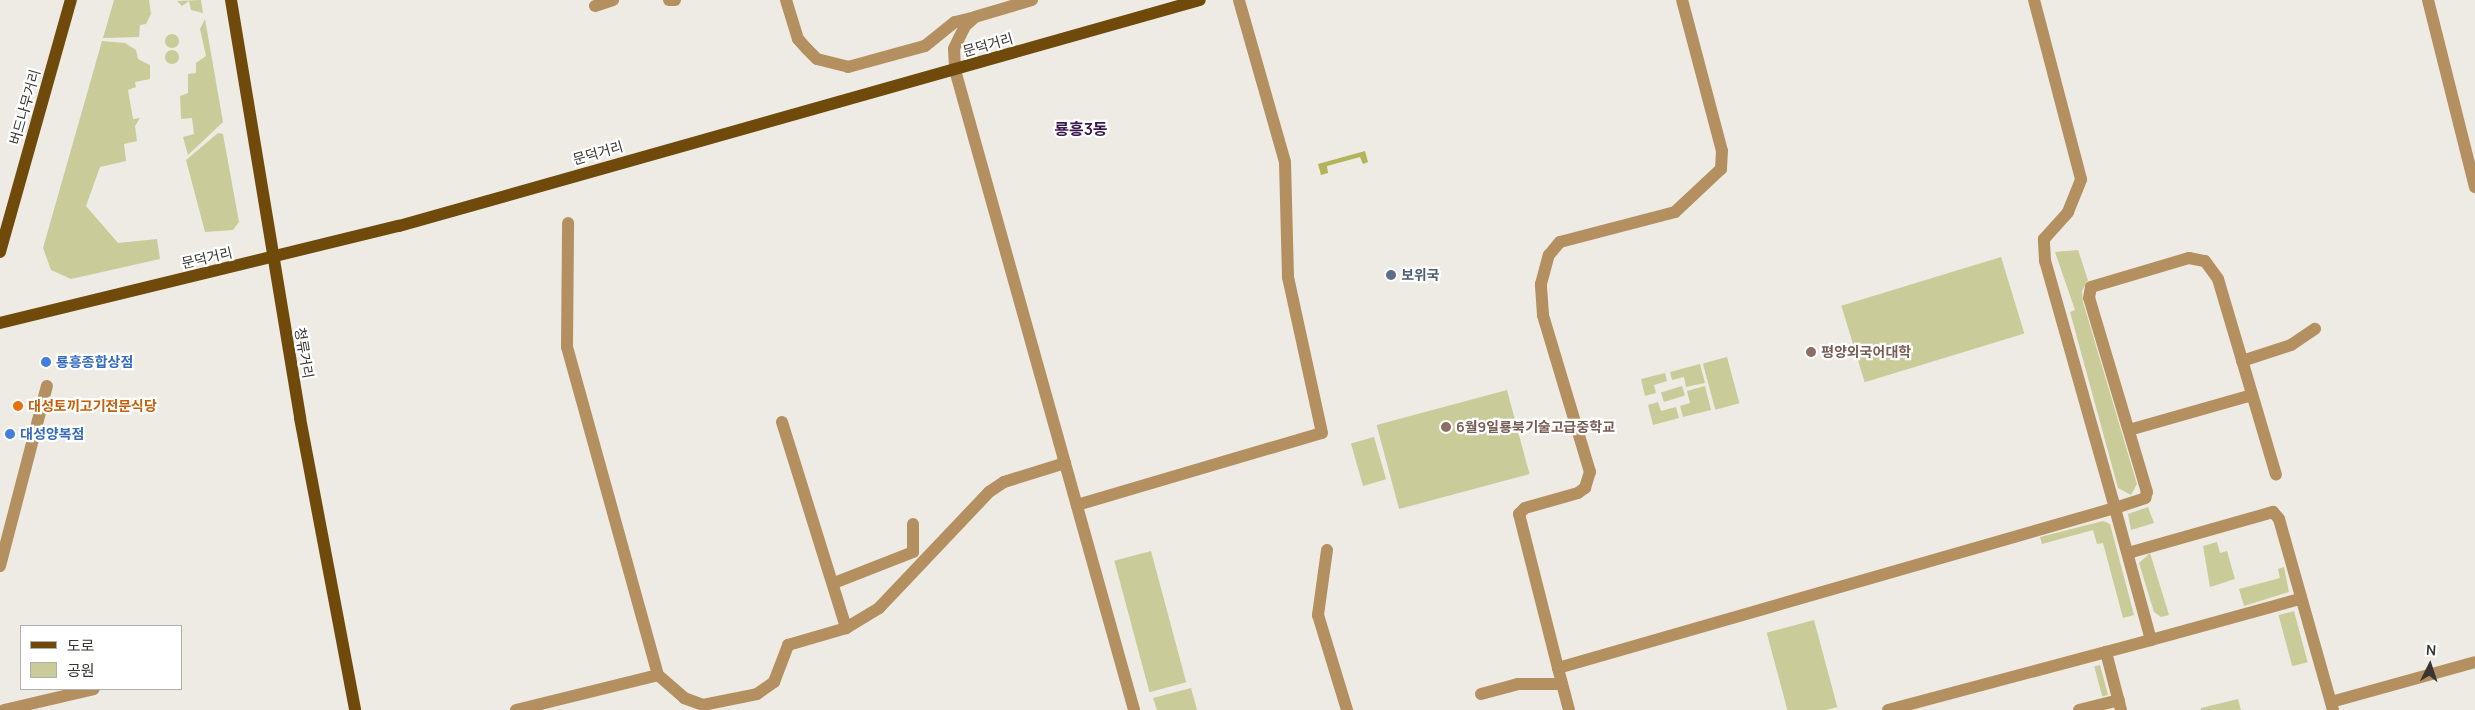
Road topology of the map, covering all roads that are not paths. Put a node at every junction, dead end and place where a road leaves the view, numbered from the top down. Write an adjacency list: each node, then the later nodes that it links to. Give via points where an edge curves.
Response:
1 (71, 0): 18 (main road, 버드나무거리)
2 (231, 0): 19 (main road, 청류거리)
3 (613, 0): 13 (street)
4 (669, 0): 5 (street)
5 (675, 0)
6 (786, 0): 14 (street, via 798,39 807,50 832,65 848,67 925,46 955,22)
7 (1032, 0): 14 (street)
8 (1200, 0): 15 (main road, 문덕거리)
9 (1239, 0): 29 (street, via 1285,162 1288,277 1322,432)
10 (1682, 0): 41 (street, via 1722,151 1721,169 1675,212 1560,242 1549,255 1541,284 1543,315 1590,472 1585,488 1578,494 1525,508 1519,514)
11 (2034, 0): 30 (street, via 2081,171 2074,200 2044,239 2045,261)
12 (2428, 0): 16 (street)
13 (595, 6)
14 (975, 18): 15 (street, via 958,33)
15 (955, 70): 19 (main road, 문덕거리); 27 (street)
16 (2475, 186)
17 (568, 223): 42 (street, via 567,347)
18 (0, 252)
19 (272, 259): 20 (main road, 문덕거리); 51 (main road, 청류거리)
20 (0, 323)
21 (2315, 329): 22 (street, via 2291,345)
22 (2242, 361): 24 (street); 26 (street, via 2218,279 2199,258 2095,284 2089,298)
23 (47, 386): 34 (street)
24 (2252, 395): 26 (street); 28 (street)
25 (782, 422): 35 (street)
26 (2129, 430): 30 (street, via 2147,492 2145,498)
27 (1065, 464): 29 (street); 37 (street, via 1004,482 989,492 879,608)
28 (2276, 475)
29 (1077, 504): 53 (street)
30 (2115, 508): 33 (street); 41 (street)
31 (912, 524): 35 (street, via 913,552)
32 (1327, 550): 54 (street, via 1318,615)
33 (2128, 552): 36 (street, via 2273,512 2279,518); 38 (street)
34 (0, 566)
35 (834, 583): 37 (street)
36 (2300, 600): 38 (street); 49 (street)
37 (846, 628): 42 (street, via 794,641 774,682 757,694 720,705 684,698)
38 (2151, 640): 39 (street)
39 (2106, 652): 47 (street); 48 (street)
40 (2475, 662): 49 (street)
41 (1558, 668): 43 (street)
42 (658, 675): 46 (street)
43 (1562, 684): 45 (street, via 1518,684); 55 (street)
44 (90, 690): 50 (street)
45 (1481, 694)
46 (557, 705): 52 (street)
47 (2120, 705): 57 (street)
48 (1926, 706): 56 (street)
49 (2332, 706)
50 (4, 710)
51 (355, 710)
52 (516, 710)
53 (1134, 710)
54 (1346, 710)
55 (1569, 710)
56 (1888, 710)
57 (2079, 710)

